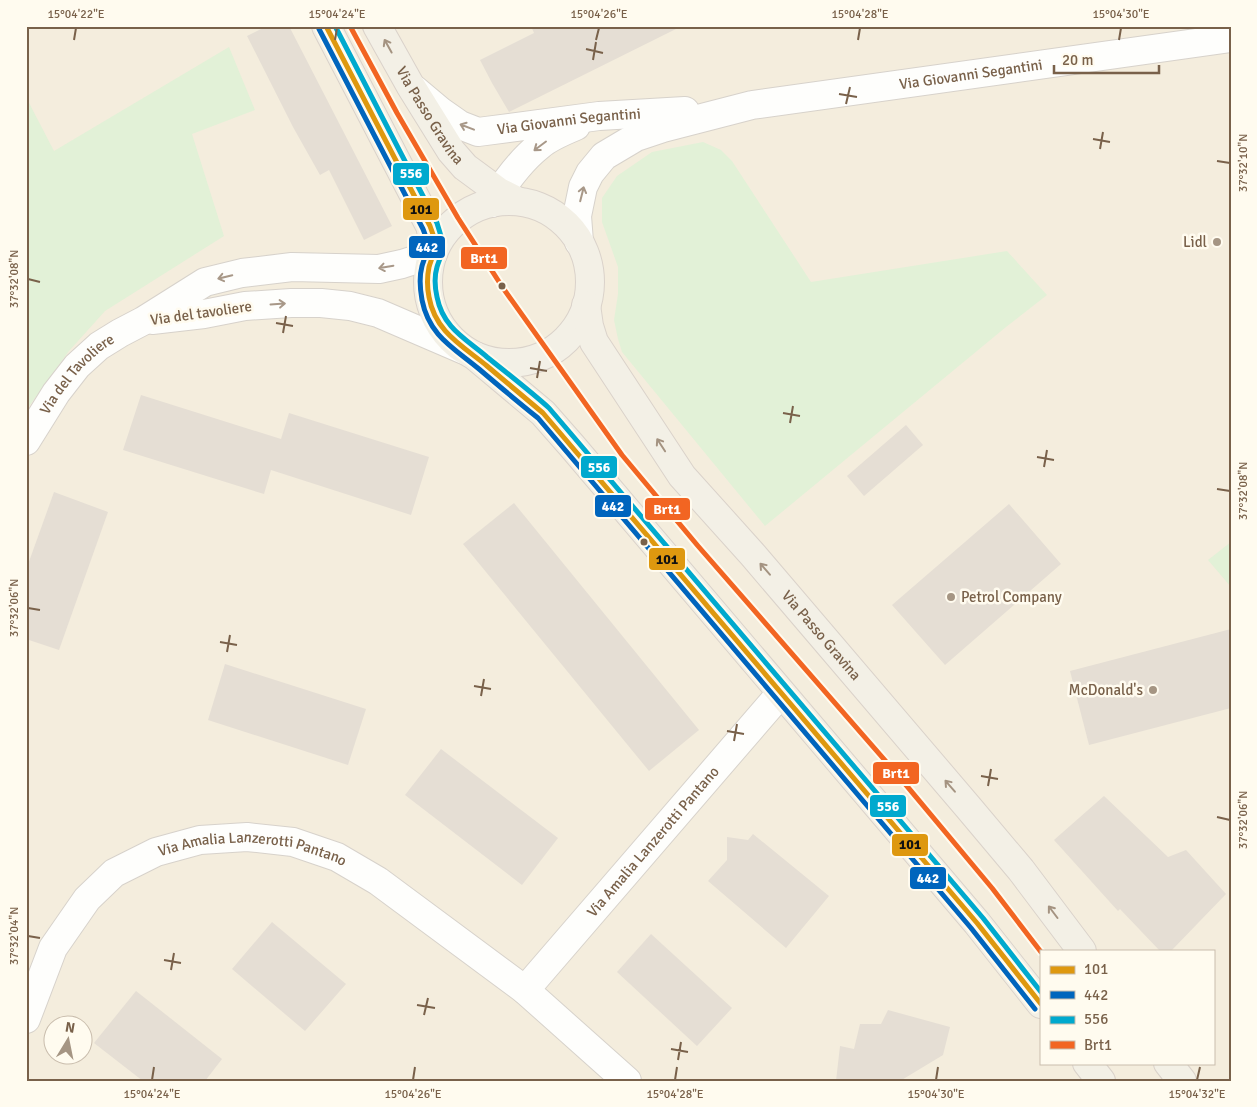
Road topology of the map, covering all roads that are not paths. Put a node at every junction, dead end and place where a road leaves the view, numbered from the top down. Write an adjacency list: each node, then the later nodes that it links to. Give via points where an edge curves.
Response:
1 (326, 26): 9 (main road, via 430,226)
2 (377, 26): 4 (main road, Via Passo Gravina, one-way to 2)
3 (1231, 38): 5 (street, Via Giovanni Segantini)
4 (410, 85): 6 (street, Via Giovanni Segantini, one-way to 4, via 478,132 460,125); 7 (main road, Via Passo Gravina, via 451,151)
5 (741, 107): 6 (street, Via Giovanni Segantini); 8 (street, Via Giovanni Segantini, one-way to 5, via 577,216 583,187 590,172 604,156 636,137)
6 (598, 116): 7 (street, one-way to 7, via 540,145 521,163)
7 (502, 199): 8 (main road, via 542,208 553,214); 9 (main road, via 458,218)
8 (579, 242): 10 (main road, via 590,279)
9 (434, 250): 11 (street, Via del tavoliere, one-way to 11, via 402,264 379,269 292,266 242,273 206,282); 12 (main road, via 428,277 434,313 446,334)
10 (586, 305): 12 (main road, via 572,332 549,352 535,358 505,363); 15 (main road, Via Passo Gravina, one-way to 10, via 968,807 682,476 594,342)
11 (143, 321): 12 (street, Via del tavoliere, one-way to 12, via 244,306 321,303 378,313); 13 (street, Via del Tavoliere, via 99,346 77,366)
12 (470, 353): 14 (main road, via 543,413)
13 (26, 441)
14 (782, 693): 16 (street, Via Amalia Lanzerotti Pantano); 17 (main road)
15 (1081, 950)
16 (525, 990): 18 (street, Via Amalia Lanzerotti Pantano, via 378,881 337,857 293,842 247,837 200,840 156,852 114,874 87,899 53,948); 21 (street, Via Amalia Lanzerotti Pantano)
17 (1040, 1003)
18 (26, 1019)
19 (1088, 1064): 22 (main road)
20 (1169, 1064): 23 (main road)
21 (627, 1081)
22 (1101, 1081)
23 (1182, 1081)

